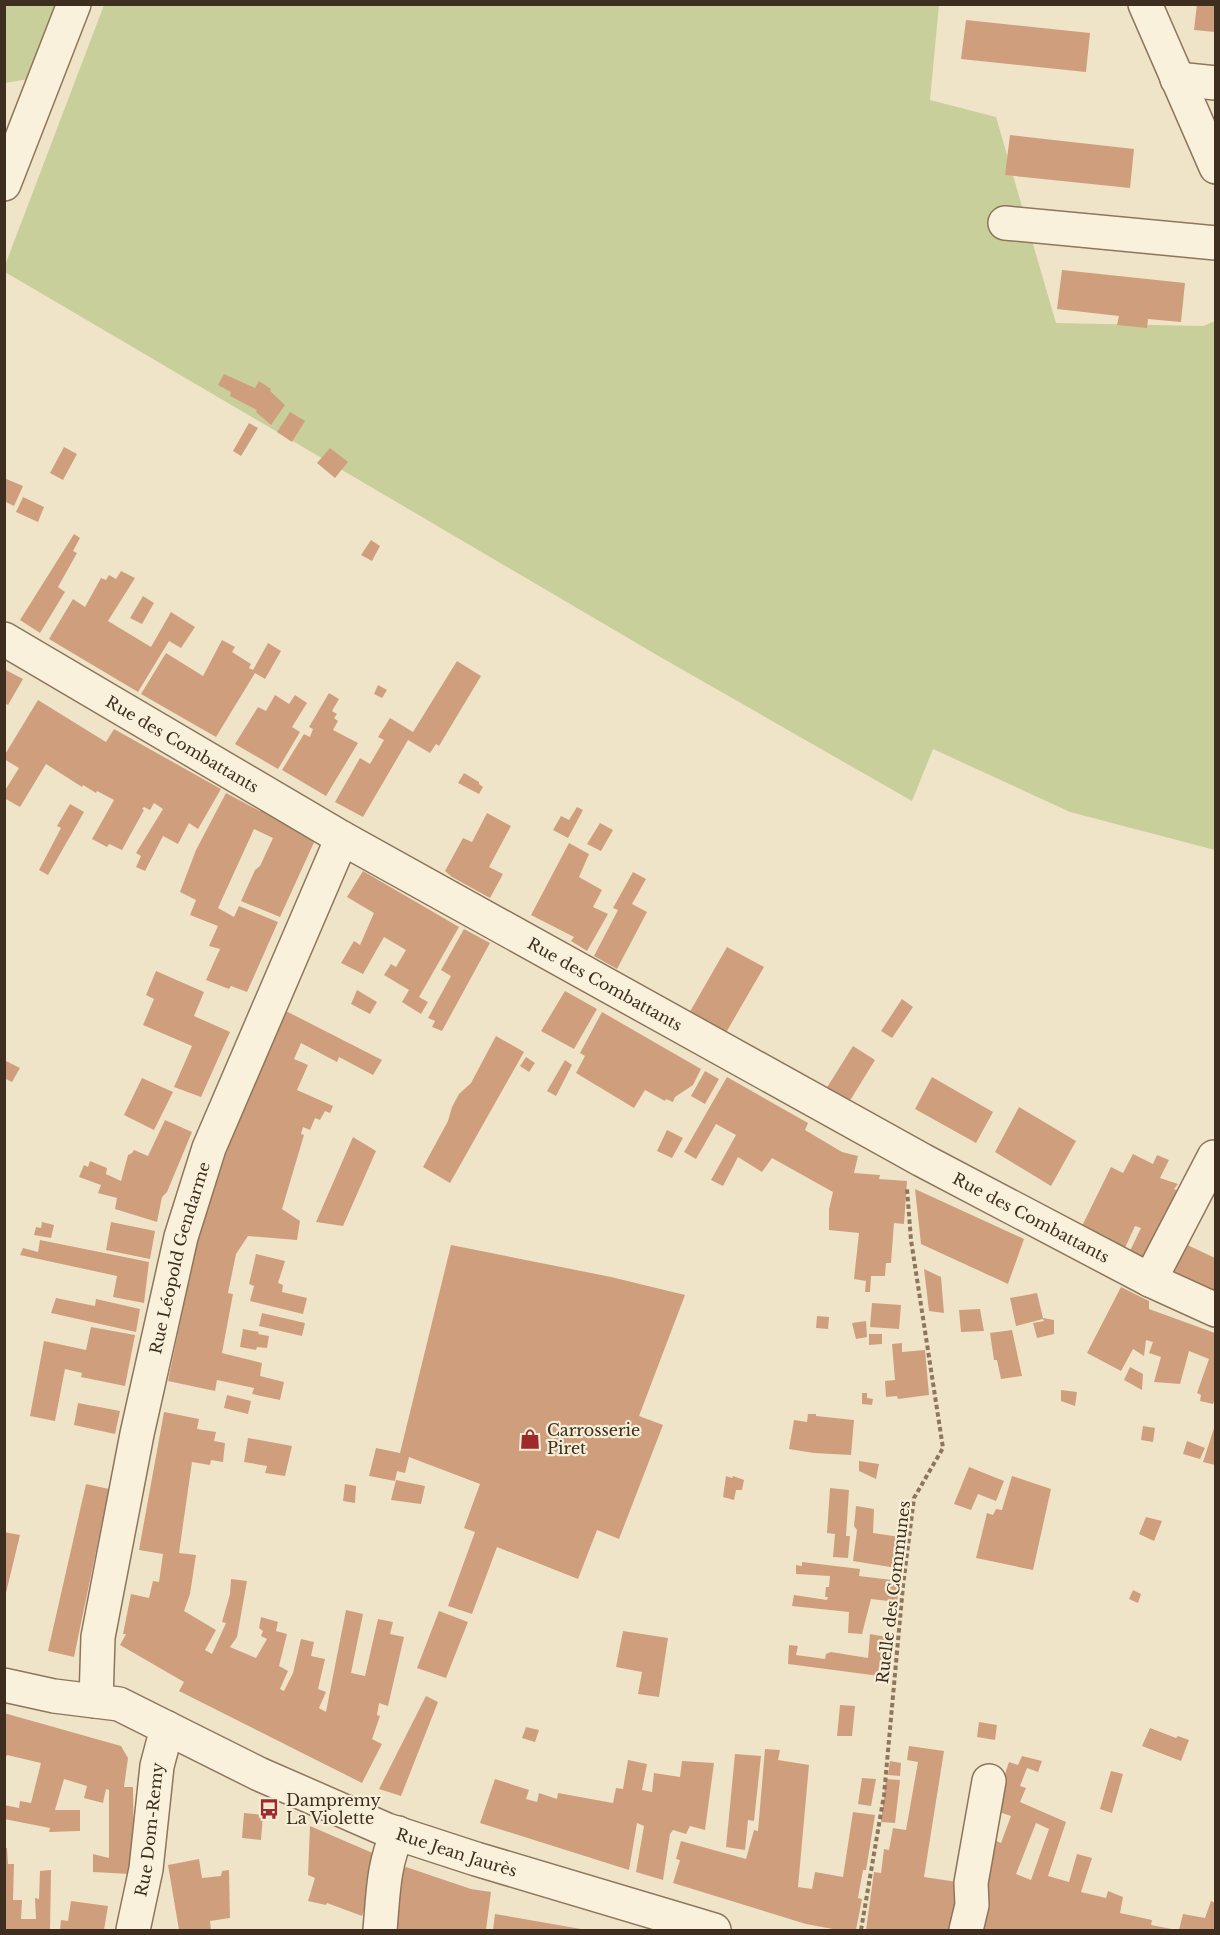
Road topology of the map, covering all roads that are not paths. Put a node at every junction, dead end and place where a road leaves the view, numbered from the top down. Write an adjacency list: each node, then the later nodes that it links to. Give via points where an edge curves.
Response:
1 (74, 4): 6 (street)
2 (1145, 4): 3 (street)
3 (1177, 79): 4 (street); 5 (street)
4 (1215, 83)
5 (1215, 167)
6 (4, 184)
7 (1005, 223): 8 (street)
8 (1215, 243)
9 (4, 639): 10 (street, Rue des Combattants)
10 (342, 838): 12 (street, Rue des Combattants, via 922,1160); 15 (street, Rue Léopold Gendarme, via 209,1148 181,1237 98,1636)
11 (1214, 1157): 12 (street)
12 (1150, 1280): 13 (street, Rue des Combattants)
13 (1215, 1310)
14 (4, 1685): 15 (street, Rue Jean Jaurès)
15 (96, 1701): 16 (street, Rue Jean Jaurès, via 119,1704)
16 (167, 1728): 18 (street, Rue Jean Jaurès); 20 (street, Rue Dom-Remy, via 157,1766 146,1869)
17 (989, 1781): 22 (street)
18 (398, 1833): 19 (street, Rue Jean Jaurès); 21 (street, via 386,1868)
19 (698, 1928)
20 (133, 1930)
21 (380, 1930)
22 (966, 1930)

